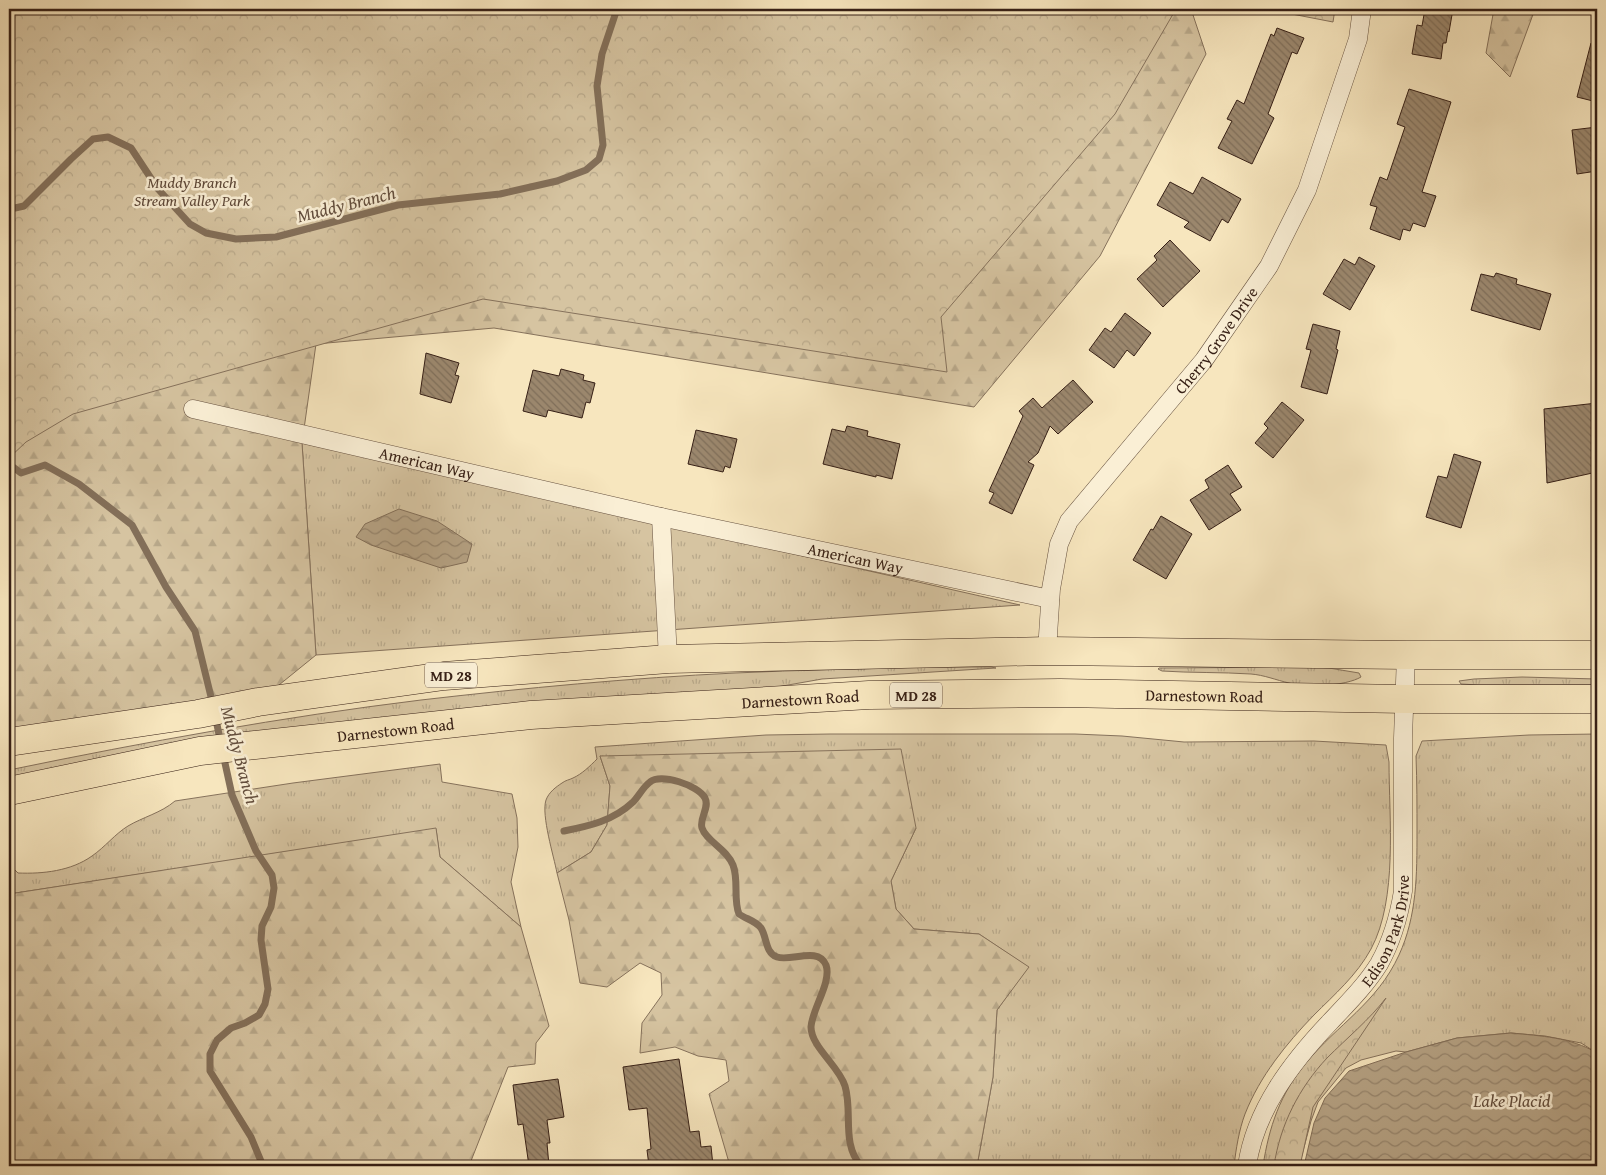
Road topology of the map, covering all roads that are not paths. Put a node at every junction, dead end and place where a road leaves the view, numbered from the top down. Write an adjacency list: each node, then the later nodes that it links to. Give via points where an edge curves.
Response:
1 (1362, 9): 4 (street, Cherry Grove Drive, via 1358,39 1307,190 1269,266 1204,360 1070,521 1059,544)
2 (193, 409): 3 (street, American Way)
3 (661, 517): 4 (street, American Way); 8 (street)
4 (1050, 599): 5 (street, Cherry Grove Drive)
5 (1047, 651): 6 (main road, MD 28); 8 (main road, MD 28)
6 (1406, 655): 7 (main road, MD 28); 9 (street, Edison Park Drive)
7 (1597, 655)
8 (668, 659): 11 (main road, MD 28, via 444,676)
9 (1405, 699): 10 (main road, Darnestown Road / MD 28); 12 (main road, Darnestown Road / MD 28, via 1060,693 869,696 531,715 200,751); 13 (street, Edison Park Drive, via 1402,891 1394,930 1378,964 1364,984 1315,1037 1275,1091 1254,1136)
10 (1597, 699)
11 (9, 742)
12 (9, 791)
13 (1248, 1166)

